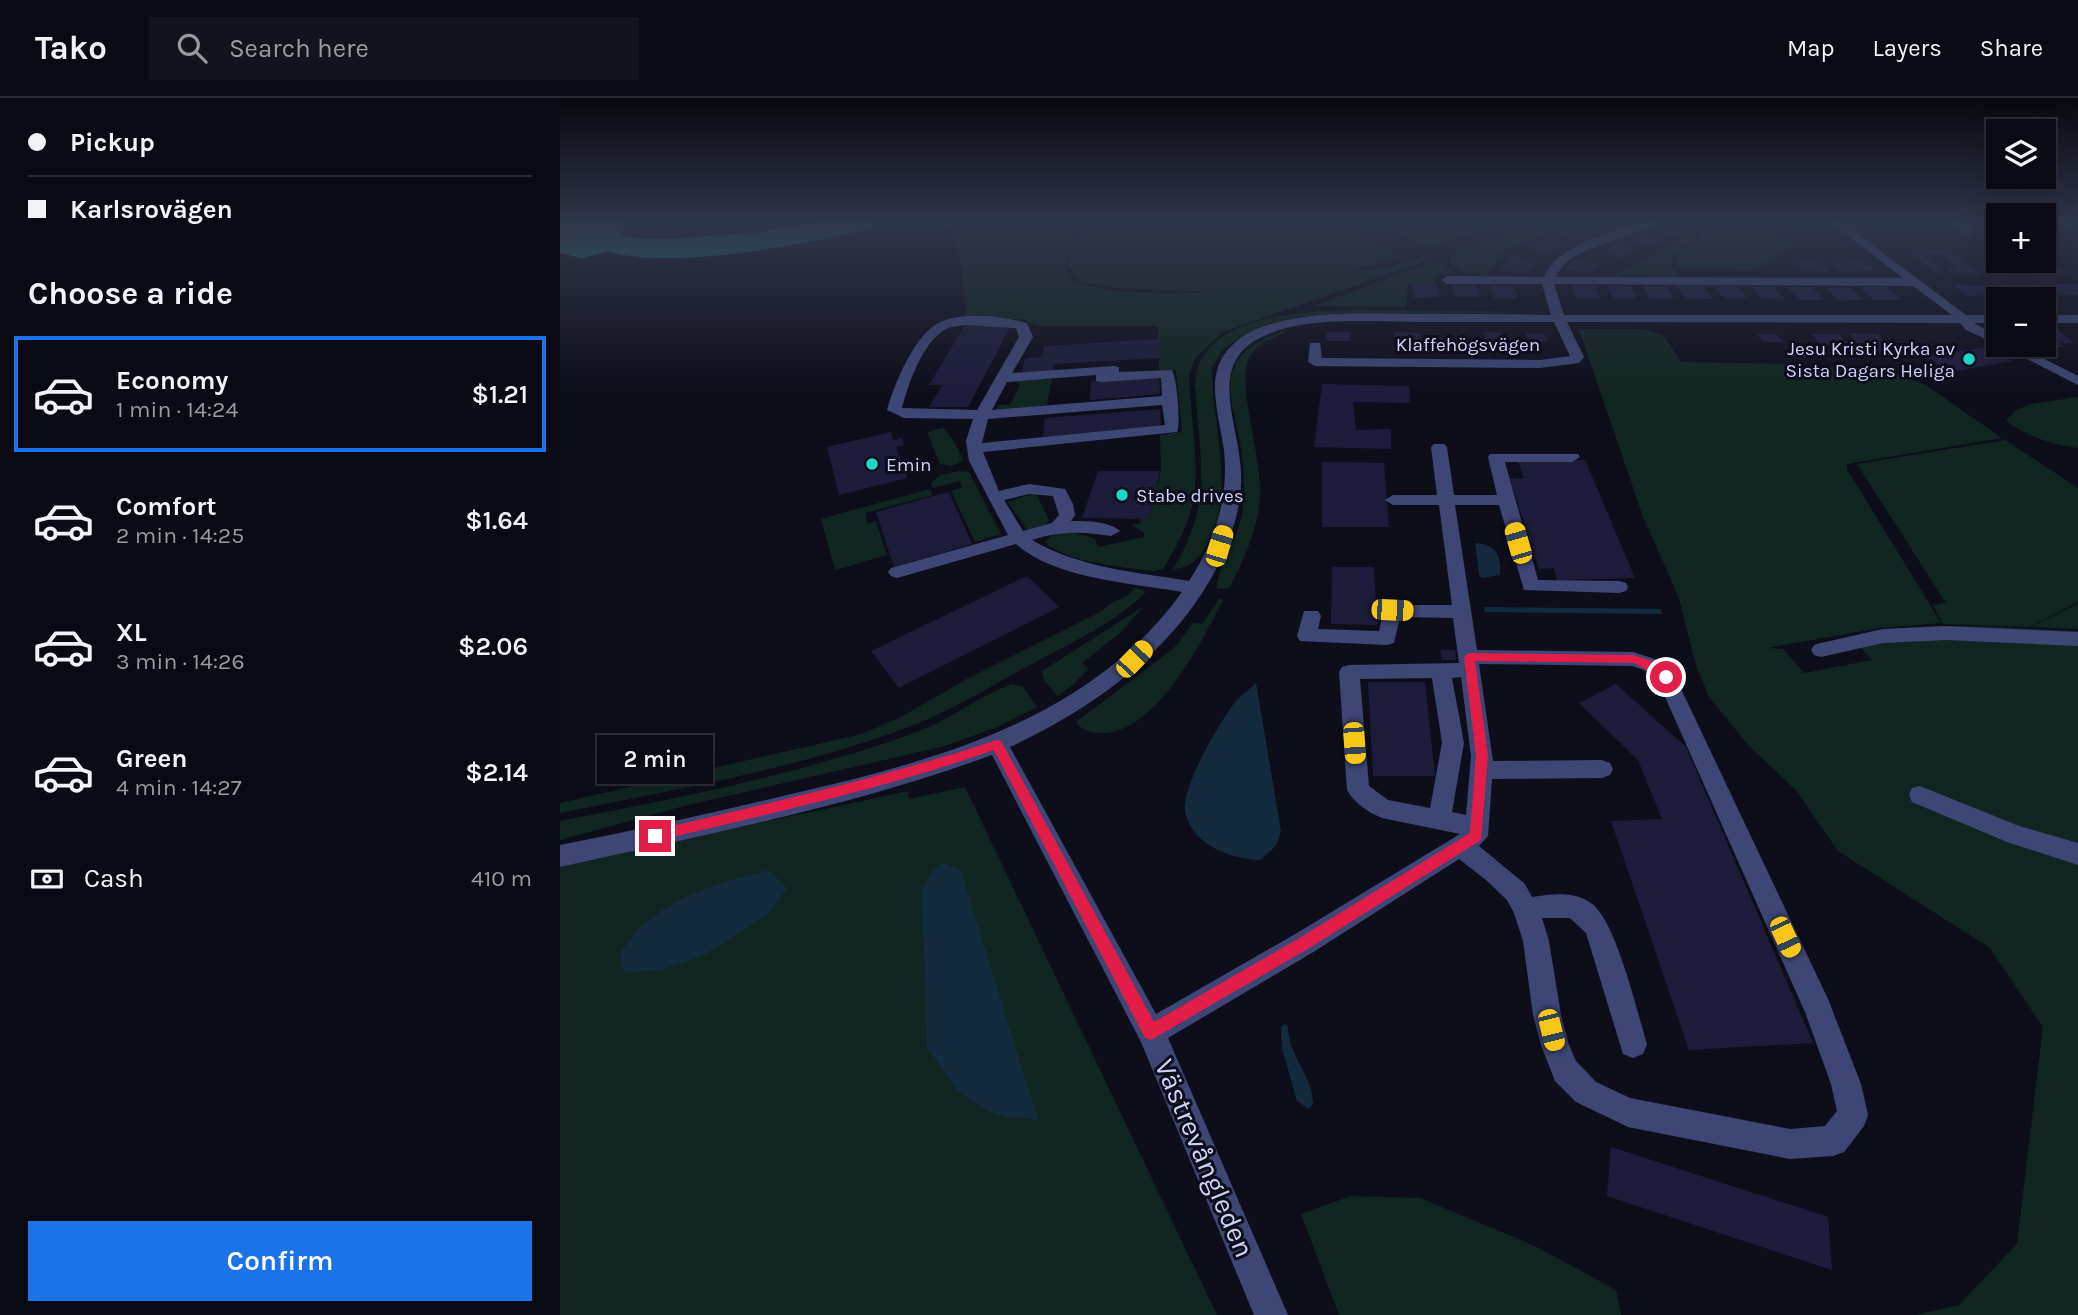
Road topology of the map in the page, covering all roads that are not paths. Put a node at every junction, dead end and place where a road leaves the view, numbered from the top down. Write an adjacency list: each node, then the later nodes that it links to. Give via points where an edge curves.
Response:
1 (1548, 279): 4 (street)
2 (1912, 279): 5 (street)
3 (1447, 280): 4 (street)
4 (1547, 282): 5 (street); 6 (street)
5 (1916, 282): 10 (street)
6 (1560, 318): 10 (street); 12 (street, Klaffehögsvägen, via 1577,357 1561,363 1315,362); 33 (street, via 1322,319 1271,329 1240,345 1226,360 1222,376 1232,459 1230,509 1219,546)
7 (1986, 319): 10 (street)
8 (2056, 319): 9 (street)
9 (2078, 319)
10 (1966, 320): 11 (street)
11 (1986, 335)
12 (1315, 346)
13 (2031, 357): 17 (street)
14 (1154, 367): 15 (street)
15 (1003, 378): 20 (street); 20 (street, via 1026,337 1022,326 950,323 936,329 909,369 894,410)
16 (1101, 378): 19 (street, via 1167,373 1171,385)
17 (2075, 379): 18 (street)
18 (2057, 381)
19 (1168, 400): 20 (street); 21 (street, via 1172,429)
20 (984, 415): 21 (street)
21 (975, 447): 24 (street, via 980,469)
22 (1439, 447): 27 (street)
23 (1572, 457): 26 (street, via 1496,457)
24 (995, 497): 28 (street, via 1029,489 1059,492 1067,515); 30 (street)
25 (1393, 500): 27 (street)
26 (1506, 500): 27 (street); 32 (street, via 1531,586)
27 (1446, 502): 34 (street)
28 (1059, 527): 29 (street); 30 (street)
29 (1111, 531)
30 (1019, 537): 31 (street); 33 (street, via 1049,556 1079,566)
31 (897, 572)
32 (1619, 587)
33 (1195, 588): 40 (street, via 1160,633 1110,679)
34 (1462, 612): 35 (street, via 1392,610 1387,638 1307,636); 38 (street)
35 (1311, 616)
36 (2078, 639): 37 (street, via 1946,633 1884,636)
37 (1821, 650)
38 (1470, 663): 39 (street); 42 (street); 48 (street, via 1633,659 1666,677 1818,1009 1853,1115 1833,1141 1790,1144 1628,1112 1586,1092 1565,1071 1555,1045)
39 (1441, 670): 44 (street, via 1453,744); 44 (street, via 1349,673 1358,790 1382,807)
40 (997, 744): 47 (street, via 856,788); 49 (street, Västrevångleden)
41 (1602, 769): 42 (street)
42 (1481, 770): 45 (street)
43 (1920, 795): 46 (street, via 2015,835)
44 (1439, 820): 45 (street)
45 (1468, 837): 48 (street); 49 (street, via 1306,942)
46 (2078, 854)
47 (560, 856)
48 (1526, 909): 50 (street, via 1562,904 1588,914 1597,927)
49 (1151, 1032): 51 (street, Västrevångleden)
50 (1633, 1044)
51 (1271, 1315)

